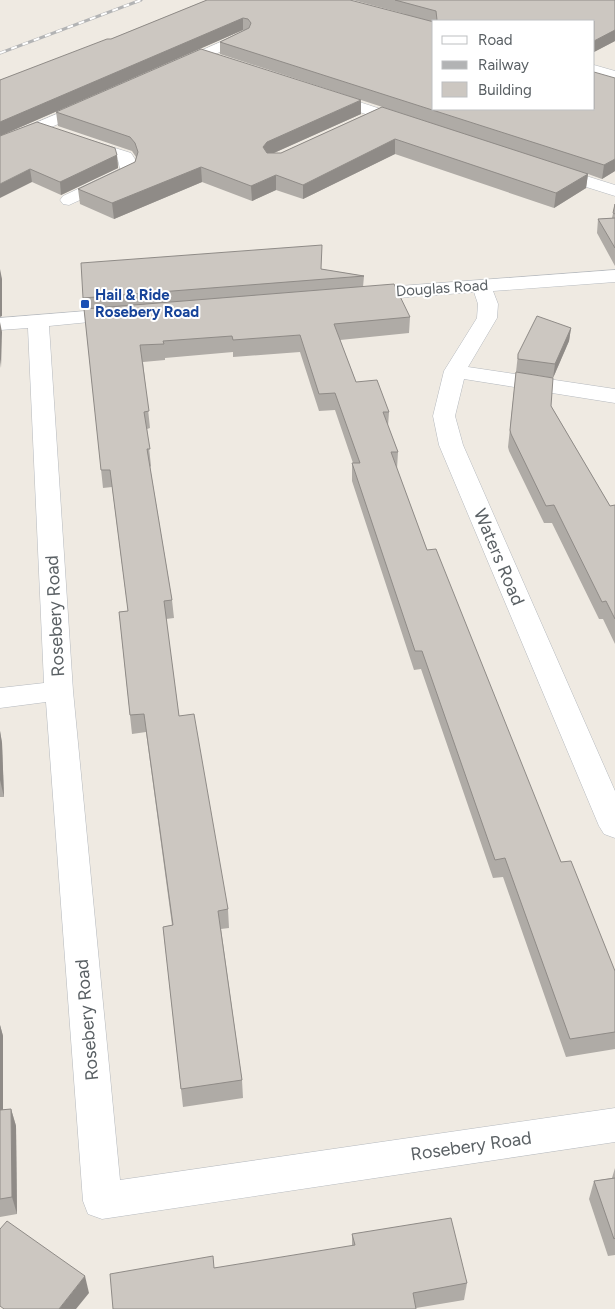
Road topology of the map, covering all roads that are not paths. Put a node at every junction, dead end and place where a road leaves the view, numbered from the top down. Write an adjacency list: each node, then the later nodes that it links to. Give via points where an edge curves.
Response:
1 (243, 36): 2 (street)
2 (203, 55): 3 (street); 5 (street)
3 (221, 61)
4 (595, 70): 6 (street)
5 (167, 71)
6 (615, 76)
7 (314, 92): 9 (street)
8 (103, 99): 11 (street)
9 (379, 114): 10 (street); 12 (street)
10 (362, 122)
11 (39, 128): 13 (street); 16 (street, via 125,157 129,164 130,171)
12 (422, 128)
13 (0, 144)
14 (532, 164): 15 (street)
15 (615, 191)
16 (69, 200)
17 (615, 276): 18 (street, Douglas Road)
18 (481, 285): 19 (street, Douglas Road); 23 (street, Waters Road, via 488,304 487,318)
19 (346, 296)
20 (144, 312): 21 (street)
21 (38, 321): 22 (street); 25 (street, Rosebery Road)
22 (0, 324)
23 (455, 370): 24 (street); 27 (street, Waters Road, via 444,416 451,444)
24 (615, 396)
25 (59, 691): 26 (street); 28 (street, Rosebery Road, via 102,1201)
26 (0, 698)
27 (615, 826)
28 (615, 1125)

